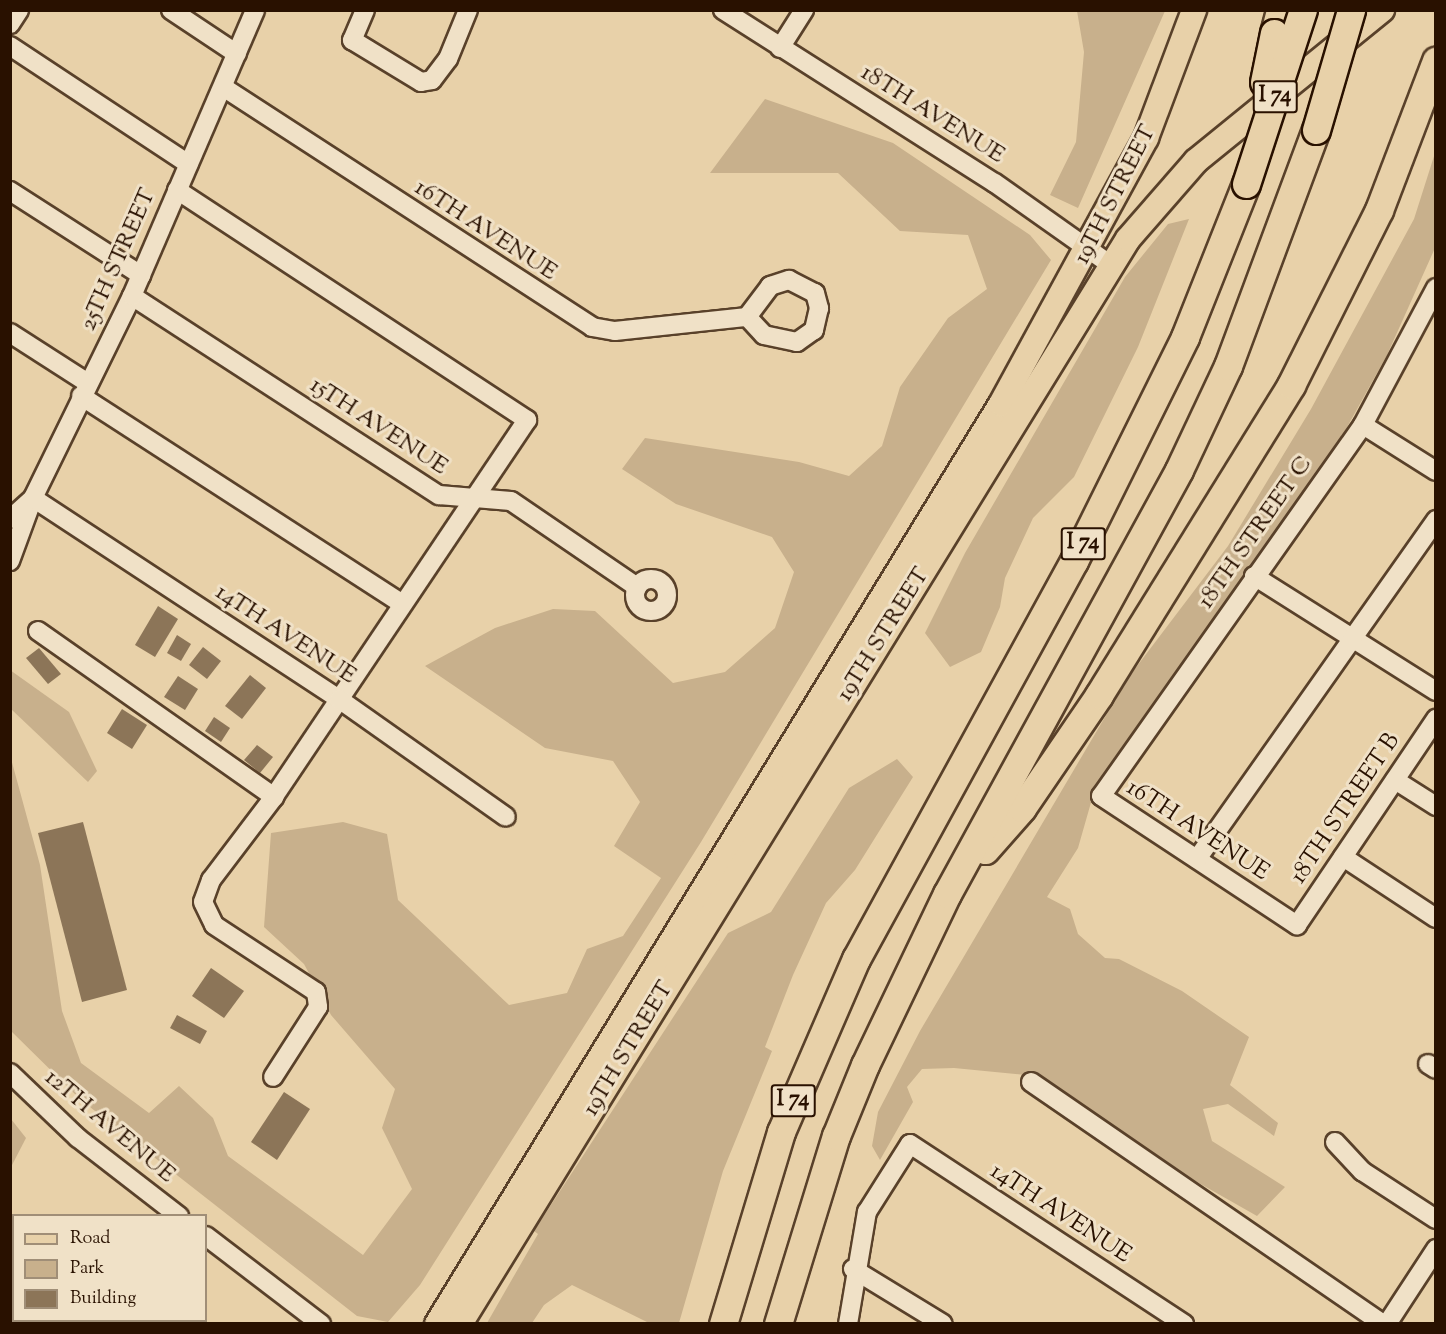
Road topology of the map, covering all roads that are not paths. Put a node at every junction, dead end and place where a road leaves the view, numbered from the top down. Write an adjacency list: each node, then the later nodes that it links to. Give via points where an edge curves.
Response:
1 (19, 10): 13 (street)
2 (171, 10): 16 (street)
3 (255, 10): 16 (street, 25TH STREET)
4 (364, 10): 5 (street, via 352,40 413,81 432,80 448,59)
5 (468, 10)
6 (723, 10): 15 (street, 18TH AVENUE)
7 (804, 10): 15 (street)
8 (1194, 10): 23 (main road, 19TH STREET, via 1160,109)
9 (1303, 10): 20 (highway, I 74, bridge)
10 (1351, 10): 53 (highway, I 74, bridge, via 1316,130 1228,366 1179,470)
11 (1383, 10): 24 (main road, 19TH STREET, via 1196,161 1160,197)
12 (1277, 22): 20 (highway, bridge)
13 (10, 24)
14 (10, 46): 19 (street)
15 (780, 48): 23 (street, 18TH AVENUE)
16 (237, 54): 18 (street, 25TH STREET)
17 (1436, 61): 53 (highway, via 1379,210 1292,385 1092,704 1022,808)
18 (223, 87): 19 (street, 25TH STREET); 28 (street, 16TH AVENUE, via 592,327 615,332)
19 (188, 164): 21 (street, 25TH STREET)
20 (1246, 184): 70 (highway, I 74, via 1189,328 1074,561 856,959 781,1132)
21 (177, 190): 25 (street, 25TH STREET); 34 (street, via 528,420)
22 (10, 191): 25 (street)
23 (1090, 249): 24 (street, 18TH AVENUE); 65 (main road, 19TH STREET, via 889,595)
24 (1111, 265): 69 (main road, 19TH STREET)
25 (141, 275): 27 (street, 25TH STREET)
26 (1436, 288): 31 (street, 18TH STREET C)
27 (132, 296): 30 (street, 25TH STREET); 34 (street, 15TH AVENUE, via 439,495)
28 (747, 317)
29 (10, 333): 30 (street)
30 (85, 390): 33 (street, 25TH STREET); 40 (street)
31 (1363, 425): 32 (street); 38 (street, 18TH STREET C)
32 (1436, 471)
33 (33, 498): 35 (street, 25TH STREET); 37 (street); 44 (street, 14TH AVENUE)
34 (473, 500): 39 (street, 15TH AVENUE, via 511,501); 40 (street)
35 (10, 519)
36 (1436, 520): 42 (street)
37 (10, 561)
38 (1254, 576): 42 (street); 47 (street, 18TH STREET C)
39 (637, 587)
40 (402, 604): 44 (street)
41 (38, 631): 48 (street)
42 (1352, 639): 43 (street); 52 (street)
43 (1436, 692)
44 (339, 699): 48 (street); 50 (street, 14TH AVENUE)
45 (1436, 719): 46 (street, 18TH STREET B)
46 (1395, 780): 49 (street); 51 (street, 18TH STREET B)
47 (1101, 796): 52 (street, 16TH AVENUE)
48 (274, 797): 57 (street, via 211,880 203,902 214,925 316,993 318,1007)
49 (1436, 806)
50 (506, 817)
51 (1343, 857): 54 (street); 55 (street, 18TH STREET B)
52 (1197, 859): 55 (street, 16TH AVENUE)
53 (947, 894): 71 (highway, I 74, via 836,1136)
54 (1436, 918)
55 (1297, 926)
56 (10, 1072): 60 (street, 12TH AVENUE, via 78,1138)
57 (273, 1077)
58 (1031, 1082): 75 (street)
59 (1335, 1142): 61 (street, via 1362,1170)
60 (178, 1214)
61 (1436, 1219)
62 (207, 1237): 66 (street)
63 (1436, 1250): 75 (street)
64 (853, 1269): 72 (street); 73 (street); 74 (street, 14TH AVENUE, via 867,1212 910,1144)
65 (460, 1289): 67 (street); 68 (main road, 19TH STREET)
66 (321, 1323)
67 (428, 1323)
68 (437, 1323)
69 (460, 1323)
70 (723, 1323)
71 (778, 1323)
72 (848, 1323)
73 (943, 1323)
74 (1184, 1323)
75 (1385, 1323)

